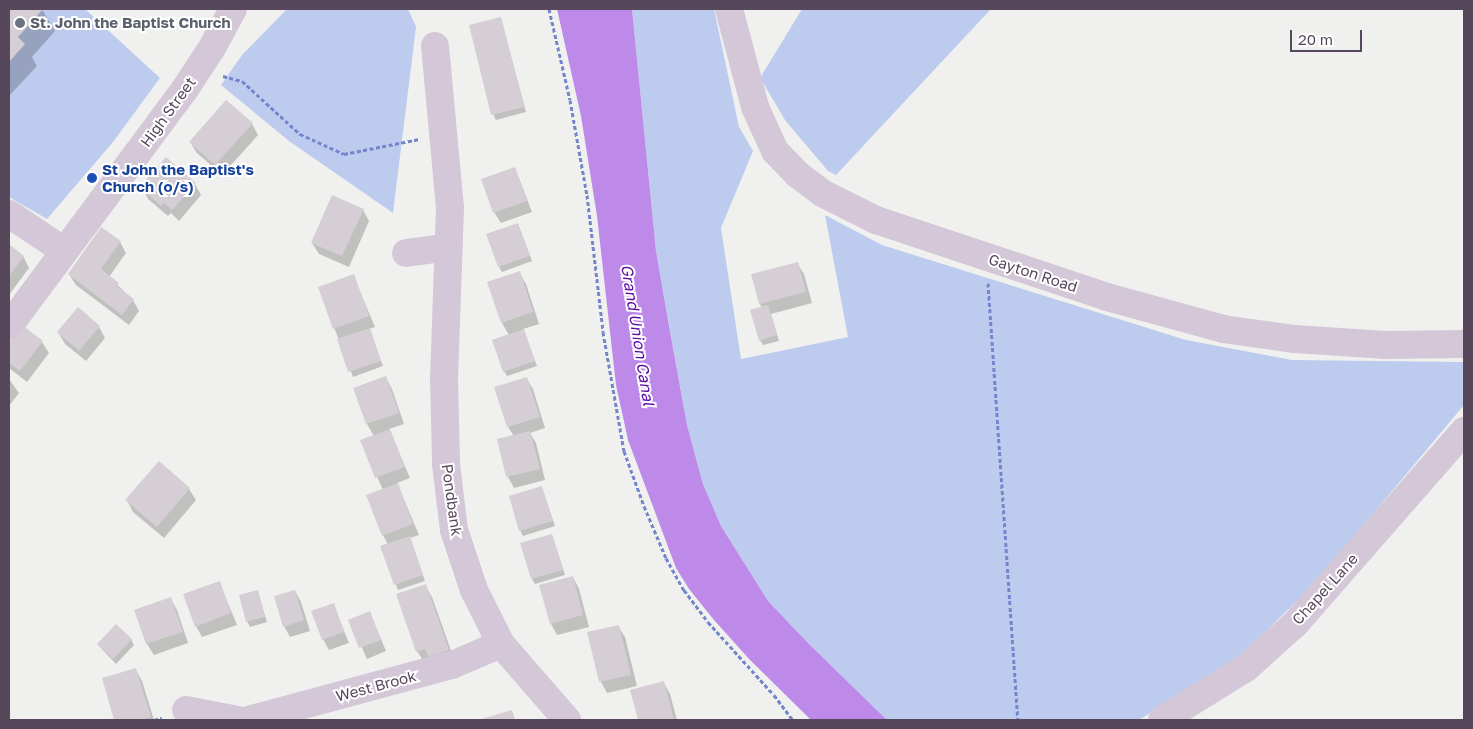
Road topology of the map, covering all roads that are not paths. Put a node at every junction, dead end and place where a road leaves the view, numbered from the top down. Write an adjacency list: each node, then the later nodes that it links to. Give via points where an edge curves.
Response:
1 (729, 9): 9 (street, Gayton Road, via 755,107 775,151 797,174 822,192 876,220 1107,297 1223,328 1386,345)
2 (234, 10): 6 (street, High Street, via 163,120)
3 (435, 46): 5 (street, Pondbank, via 450,208)
4 (9, 214): 6 (street)
5 (449, 247): 7 (street); 11 (street, Pondbank, via 444,376 446,464 454,530 474,590)
6 (63, 250): 8 (street, High Street)
7 (406, 252)
8 (9, 326)
9 (1464, 344)
10 (1464, 431): 16 (street, Chapel Lane, via 1295,624 1246,668)
11 (501, 644): 14 (street, West Brook, via 452,665); 15 (street, Pondbank)
12 (186, 710): 13 (street)
13 (238, 720)
14 (248, 720)
15 (567, 720)
16 (1162, 720)

